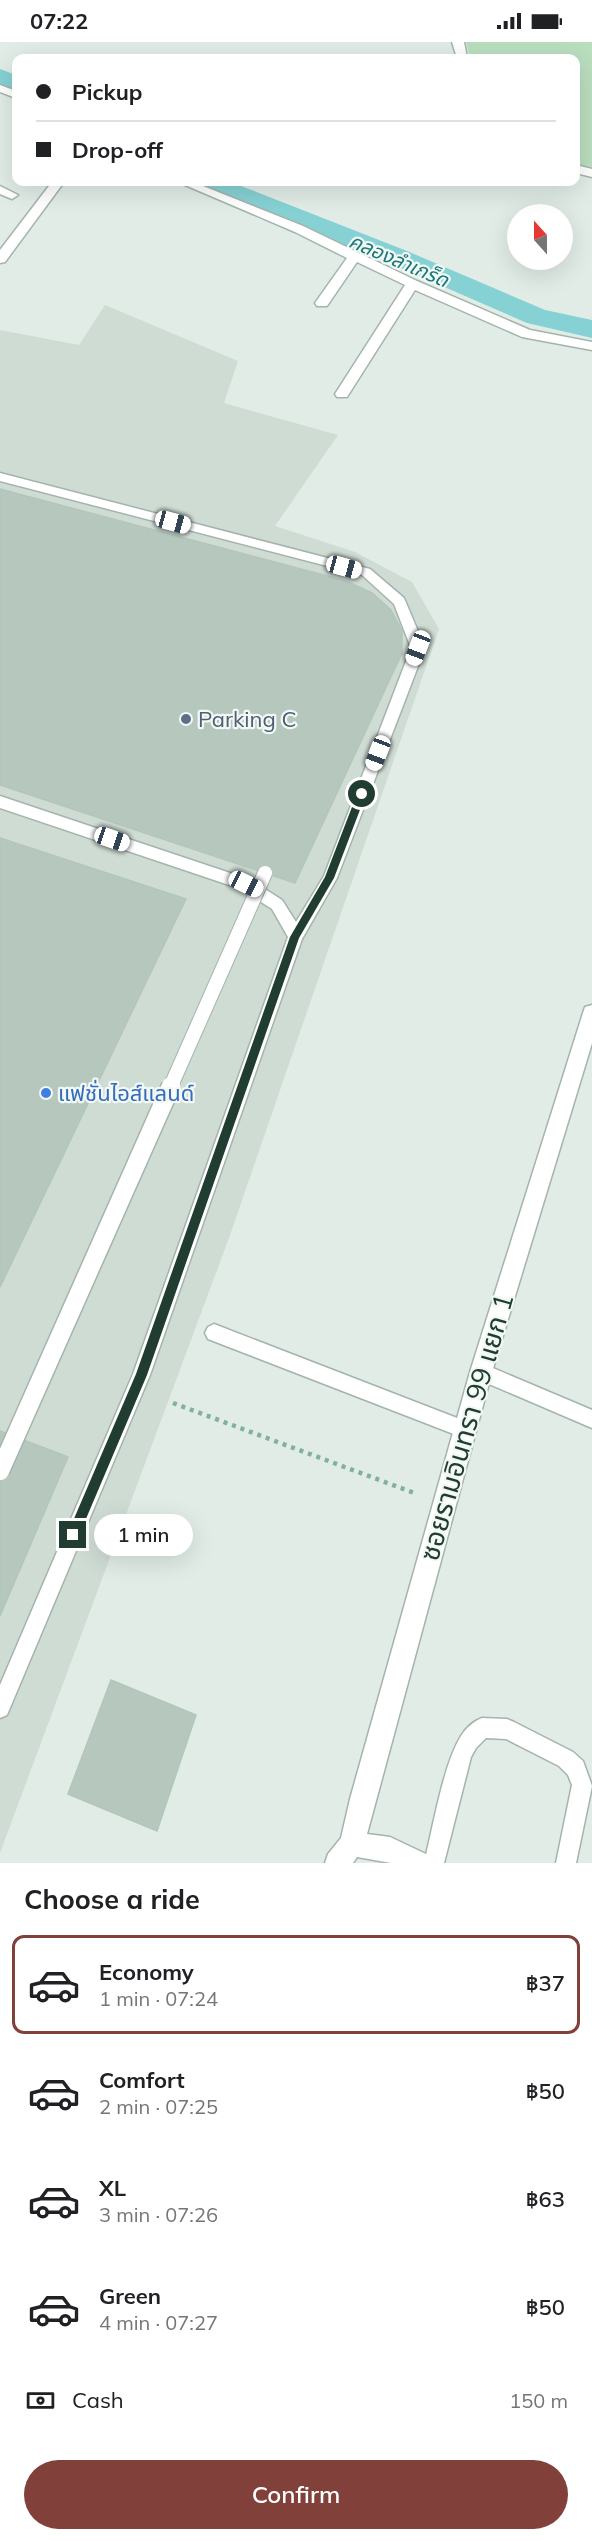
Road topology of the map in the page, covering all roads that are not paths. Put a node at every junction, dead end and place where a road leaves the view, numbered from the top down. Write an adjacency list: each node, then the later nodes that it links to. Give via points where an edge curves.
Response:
1 (55, 186): 4 (street)
2 (194, 186): 3 (street)
3 (355, 256): 5 (street); 6 (street)
4 (0, 259)
5 (412, 284): 7 (street, via 527,334); 8 (street)
6 (322, 303)
7 (592, 346)
8 (342, 394)
9 (0, 477): 12 (lane, via 366,572 399,601 418,648 330,878)
10 (0, 802): 12 (lane, via 246,884 277,902)
11 (265, 873): 18 (lane, bridge)
12 (295, 937): 19 (lane, via 141,1375)
13 (592, 1013): 15 (street, ซอยรามอินทรา 99 แยก 1)
14 (214, 1333): 17 (lane)
15 (481, 1372): 16 (lane); 17 (street, ซอยรามอินทรา 99 แยก 1)
16 (592, 1419)
17 (464, 1429): 20 (street, ซอยรามอินทรา 99 แยก 1)
18 (0, 1471)
19 (0, 1708)
20 (344, 1854): 21 (street, via 390,1849)
21 (417, 1863)
22 (434, 1863): 23 (lane, via 462,1755 482,1728 507,1729 576,1768 582,1785)
23 (566, 1863)

